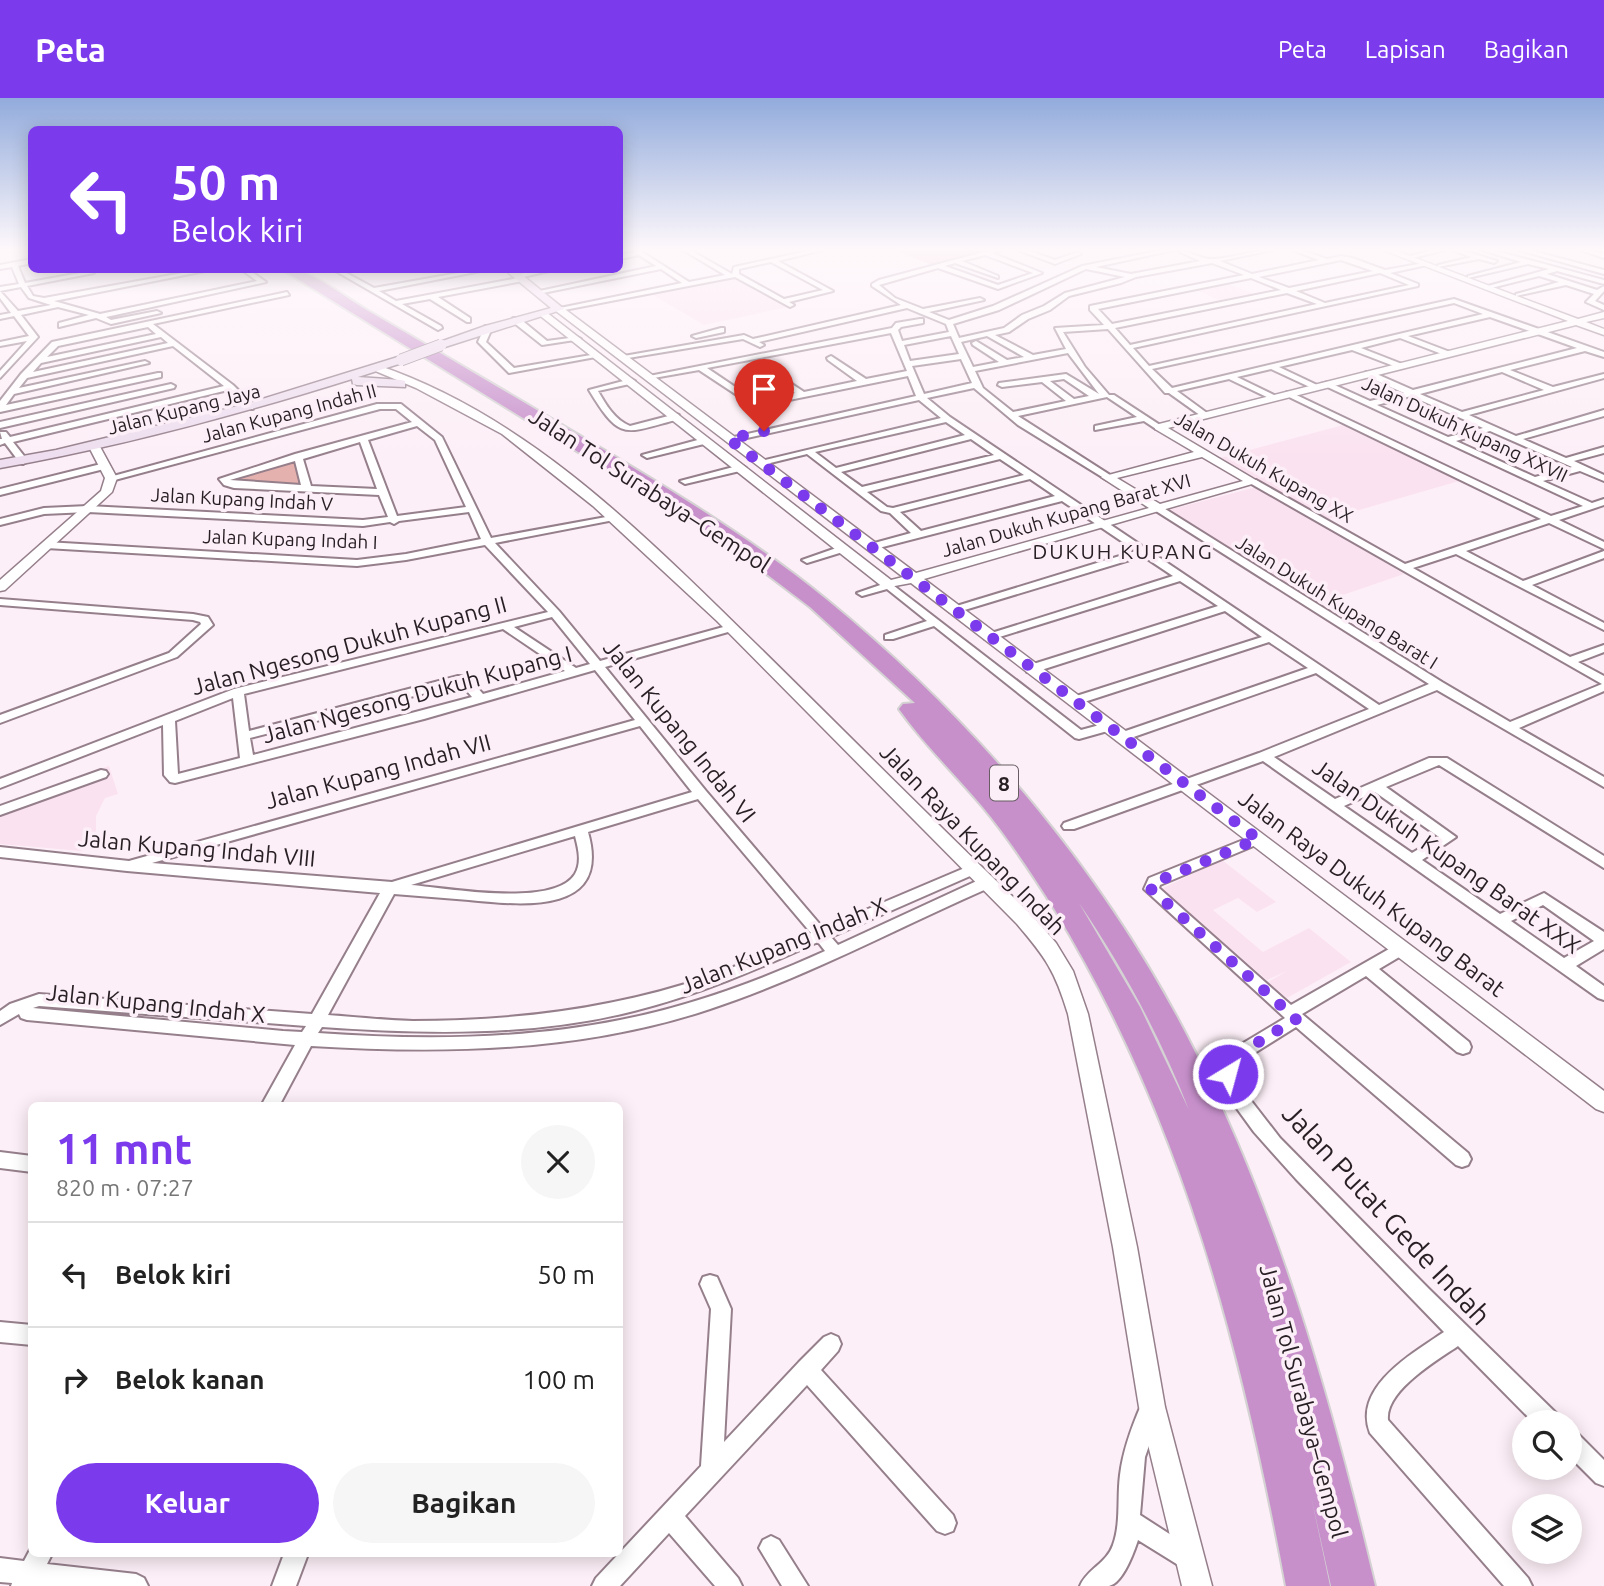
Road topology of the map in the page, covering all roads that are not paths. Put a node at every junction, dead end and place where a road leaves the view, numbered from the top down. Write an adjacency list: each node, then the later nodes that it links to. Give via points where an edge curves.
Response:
1 (22, 319): 48 (street)
2 (80, 319): 49 (street, via 62,324)
3 (106, 319): 29 (street)
4 (122, 319): 29 (street)
5 (157, 319): 31 (street)
6 (341, 319): 297 (highway, Jalan Tol Surabaya–Gempol / 8, via 648,499 757,573 865,663 957,758 1006,818 1079,924 1163,1081 1232,1265 1289,1479)
7 (352, 319): 298 (highway, Jalan Tol Surabaya–Gempol / 8, via 495,391 753,552 875,650 969,743 1021,804 1095,906 1145,986 1209,1119 1251,1219 1292,1342)
8 (425, 319): 34 (street)
9 (550, 319): 50 (street)
10 (572, 319): 63 (street, Jalan Raya Dukuh Kupang Barat)
11 (843, 319): 51 (street)
12 (943, 319): 32 (street, Jalan Dukuh Kupang Barat I)
13 (960, 319): 32 (street)
14 (1022, 319): 43 (street, via 1009,329)
15 (1102, 319): 33 (street)
16 (1146, 319): 33 (street)
17 (1163, 319): 30 (street)
18 (1257, 319): 44 (street)
19 (1364, 319): 78 (street)
20 (1411, 319): 37 (street)
21 (1470, 319): 37 (street)
22 (1508, 319): 42 (street)
23 (1575, 319): 28 (street)
24 (1575, 319): 28 (street)
25 (1586, 319): 28 (street, Jalan Dukuh Kupang XX)
26 (516, 320): 35 (main road, Jalan Kupang Jaya); 50 (street, via 545,342)
27 (920, 321): 40 (street)
28 (1579, 321): 41 (street); 42 (street, Jalan Dukuh Kupang XX)
29 (111, 322): 38 (street)
30 (1169, 322)
31 (149, 323): 38 (street); 45 (street)
32 (949, 323): 46 (street, Jalan Dukuh Kupang Barat I)
33 (1110, 327): 56 (street); 60 (street, via 1058,330)
34 (439, 328)
35 (488, 328): 65 (street, via 482,342 512,371); 80 (main road, Jalan Kupang Jaya, bridge)
36 (1182, 328): 44 (street)
37 (1434, 328): 47 (street)
38 (125, 330): 49 (street)
39 (722, 330): 59 (street, via 673,341)
40 (894, 330): 55 (street); 62 (street)
41 (1604, 330)
42 (1540, 331): 58 (street); 64 (street, Jalan Dukuh Kupang XX)
43 (988, 334): 46 (street); 69 (street)
44 (1195, 334): 56 (street)
45 (162, 335): 54 (street); 70 (street)
46 (957, 336): 55 (street); 67 (street, Jalan Dukuh Kupang Barat I)
47 (1401, 336): 57 (street); 64 (street)
48 (34, 337): 53 (street); 86 (street)
49 (85, 337): 70 (street, via 59,343)
50 (577, 339): 65 (street)
51 (753, 341): 59 (street, via 744,337); 62 (street)
52 (976, 343): 73 (street)
53 (0, 344)
54 (173, 344): 61 (street); 101 (street)
55 (899, 344): 79 (street)
56 (1129, 347): 78 (street)
57 (1355, 348): 74 (street); 76 (street)
58 (1586, 348): 66 (street); 82 (street)
59 (667, 350): 63 (street)
60 (1070, 350): 69 (street); 77 (street)
61 (134, 352): 72 (street); 87 (street)
62 (771, 353): 75 (street)
63 (617, 354): 65 (street); 93 (street, Jalan Raya Dukuh Kupang Barat)
64 (1447, 354): 74 (street, Jalan Dukuh Kupang XX)
65 (596, 355): 96 (street)
66 (1604, 355)
67 (964, 356): 79 (street); 81 (street, Jalan Dukuh Kupang Barat I)
68 (831, 358): 94 (street)
69 (1029, 358): 71 (street, via 1037,365); 73 (street)
70 (37, 361): 87 (street)
71 (1058, 362)
72 (145, 363): 85 (street); 104 (street)
73 (1006, 363): 81 (street)
74 (1399, 366): 84 (street, Jalan Dukuh Kupang XX)
75 (700, 367): 93 (street); 108 (street, via 755,404)
76 (1273, 367): 89 (street); 100 (street, Jalan Dukuh Kupang XXVII)
77 (1082, 368): 91 (street); 110 (street)
78 (1148, 368): 103 (street)
79 (908, 369): 94 (street); 109 (street)
80 (378, 370): 92 (main road, Jalan Kupang Jaya); 95 (street, Jalan Raya Kupang Indah); 105 (street, Jalan Raya Kupang Indah); 116 (main road, Jalan Kupang Jaya)
81 (970, 370): 99 (street, Jalan Dukuh Kupang Barat I)
82 (1503, 370): 102 (street); 107 (street)
83 (769, 371): 108 (street)
84 (1369, 374): 100 (street, Jalan Dukuh Kupang XX); 107 (street)
85 (158, 375): 98 (street); 117 (street)
86 (0, 376)
87 (24, 376): 104 (street)
88 (1604, 376): 102 (street)
89 (1231, 377): 103 (street); 112 (street)
90 (1043, 379): 97 (street); 110 (street, via 1069,377); 113 (street)
91 (988, 380)
92 (356, 381): 95 (main road); 126 (main road, Jalan Kupang Jaya)
93 (653, 381): 96 (street); 114 (street, Jalan Raya Dukuh Kupang Barat)
94 (864, 382): 108 (street)
95 (401, 384): 105 (street, Jalan Raya Kupang Indah)
96 (635, 385): 118 (street); 123 (street, via 593,390 623,428)
97 (1002, 385)
98 (171, 386): 111 (street); 128 (street)
99 (976, 386): 109 (street); 120 (street, Jalan Dukuh Kupang Barat I)
100 (1320, 386): 106 (street, Jalan Dukuh Kupang XX); 115 (street, Jalan Dukuh Kupang XXVII)
101 (230, 387): 111 (street); 116 (street)
102 (1552, 390): 122 (street)
103 (1168, 391): 121 (street)
104 (12, 392): 117 (street)
105 (431, 392): 175 (street, Jalan Raya Kupang Indah, via 511,435)
106 (1290, 394): 112 (street, Jalan Dukuh Kupang XX); 177 (street)
107 (1413, 394): 115 (street); 122 (street)
108 (803, 395)
109 (921, 397): 125 (street); 135 (street)
110 (1104, 397): 113 (street); 124 (street)
111 (186, 398): 138 (street)
112 (1273, 398): 121 (street, Jalan Dukuh Kupang XX)
113 (1073, 402): 120 (street)
114 (686, 404): 118 (street); 135 (street, Jalan Raya Dukuh Kupang Barat)
115 (1370, 404): 137 (street, Jalan Dukuh Kupang XXVII)
116 (250, 407): 126 (main road, Jalan Kupang Jaya)
117 (0, 408)
118 (666, 409): 123 (street)
119 (1604, 413): 136 (street)
120 (1011, 415): 157 (street, Jalan Dukuh Kupang Barat I)
121 (1205, 415): 129 (street, Jalan Dukuh Kupang XX)
122 (1460, 415): 131 (street)
123 (676, 417): 139 (street)
124 (1146, 418): 129 (street); 130 (street, Jalan Dukuh Kupang XX)
125 (947, 419): 133 (street); 142 (street)
126 (212, 420): 140 (main road, Jalan Kupang Jaya)
127 (420, 422): 134 (street); 158 (street, Jalan Kupang Indah II, via 398,406 380,406); 171 (street, Jalan Kupang Indah II, via 439,439)
128 (0, 425)
129 (1159, 427): 143 (street, Jalan Dukuh Kupang XX)
130 (1098, 428)
131 (1491, 428): 136 (street); 137 (street)
132 (0, 430): 138 (street)
133 (972, 436): 146 (street); 155 (street)
134 (363, 438): 145 (street); 166 (street)
135 (729, 439): 149 (street, Jalan Raya Dukuh Kupang Barat)
136 (1514, 439): 148 (street)
137 (1448, 440): 160 (street, Jalan Dukuh Kupang XXVII)
138 (3, 441): 147 (street)
139 (705, 441): 144 (street); 152 (street)
140 (95, 448): 147 (main road, Jalan Kupang Jaya); 151 (street); 154 (main road, Jalan Kupang Jaya)
141 (1604, 450): 148 (street)
142 (808, 452): 149 (street); 155 (street)
143 (1203, 453): 157 (street); 162 (street, Jalan Dukuh Kupang XX)
144 (647, 455)
145 (298, 456): 163 (street); 163 (street, via 225,481)
146 (1000, 456): 156 (street); 164 (street)
147 (23, 461): 150 (main road, Jalan Kupang Jaya)
148 (1565, 461): 153 (street)
149 (762, 462): 174 (street, Jalan Raya Dukuh Kupang Barat)
150 (0, 464)
151 (105, 466): 158 (street); 165 (street)
152 (741, 468): 161 (street); 176 (street)
153 (1581, 468): 159 (street); 160 (street)
154 (0, 471)
155 (833, 471): 164 (street)
156 (1031, 476): 167 (street); 173 (street)
157 (1107, 477): 172 (street, Jalan Dukuh Kupang Barat I)
158 (111, 478): 170 (street, via 106,492)
159 (1604, 478)
160 (1535, 480): 169 (street, Jalan Dukuh Kupang XXVII)
161 (685, 481)
162 (1253, 482): 172 (street, Jalan Dukuh Kupang Barat XVI); 191 (street, Jalan Dukuh Kupang XX)
163 (307, 489): 166 (street)
164 (859, 491): 173 (street)
165 (0, 492)
166 (381, 492): 178 (street)
167 (1064, 497): 180 (street); 181 (street)
168 (1604, 502): 169 (street)
169 (1591, 506): 177 (street)
170 (88, 509): 178 (street, Jalan Kupang Indah V); 179 (street, Jalan Kupang Indah V, via 44,511); 183 (street)
171 (470, 509): 178 (street, Jalan Kupang Indah V); 182 (street, Jalan Kupang Indah II)
172 (1159, 509): 180 (street, Jalan Dukuh Kupang Barat XVI); 219 (street, Jalan Dukuh Kupang Barat I)
173 (888, 510): 181 (street)
174 (826, 513): 176 (street); 185 (street, Jalan Raya Dukuh Kupang Barat)
175 (614, 517): 182 (street, Jalan Kupang Indah I); 207 (street, Jalan Raya Kupang Indah)
176 (803, 519): 186 (street)
177 (1550, 519): 184 (street); 187 (street)
178 (394, 521)
179 (0, 522)
180 (1104, 525): 188 (street); 193 (street, Jalan Dukuh Kupang Barat XVI)
181 (919, 535): 185 (street)
182 (486, 541): 183 (street, Jalan Kupang Indah I, via 357,563); 202 (street, Jalan Kupang Indah VI)
183 (46, 545): 196 (street)
184 (1604, 546)
185 (871, 547): 193 (street, Jalan Raya Dukuh Kupang Barat)
186 (842, 549): 190 (street); 194 (street)
187 (1457, 550): 191 (street); 195 (street)
188 (1145, 552): 192 (street); 200 (street)
189 (1604, 554): 195 (street)
190 (807, 560)
191 (1403, 568): 212 (street, Jalan Dukuh Kupang XX)
192 (1180, 577): 199 (street); 209 (street)
193 (913, 578): 194 (street, Jalan Dukuh Kupang Barat XVI); 200 (street, Jalan Raya Dukuh Kupang Barat)
194 (889, 584): 197 (street); 204 (street)
195 (1524, 584): 203 (street)
196 (0, 586)
197 (862, 593)
198 (0, 602): 226 (street, via 177,615 204,619 207,625 173,655)
199 (1224, 608): 210 (street); 214 (street)
200 (954, 610): 209 (street, Jalan Raya Dukuh Kupang Barat)
201 (1604, 610): 203 (street)
202 (555, 613): 205 (street, Jalan Ngesong Dukuh Kupang II); 213 (street, Jalan Kupang Indah VI)
203 (1585, 617): 206 (street)
204 (935, 622): 208 (street); 217 (street)
205 (504, 625): 216 (street); 221 (street, Jalan Ngesong Dukuh Kupang II)
206 (1604, 627)
207 (731, 628): 213 (street, Jalan Ngesong Dukuh Kupang I); 248 (street, Jalan Raya Kupang Indah)
208 (889, 637)
209 (989, 638): 214 (street, Jalan Raya Dukuh Kupang Barat)
210 (1269, 638): 215 (street); 223 (street)
211 (1604, 648): 212 (street)
212 (1569, 661): 218 (street, Jalan Dukuh Kupang XX)
213 (598, 666): 216 (street, Jalan Ngesong Dukuh Kupang I); 227 (street, Jalan Kupang Indah VI)
214 (1027, 666): 217 (street); 223 (street, Jalan Raya Dukuh Kupang Barat)
215 (1316, 669): 224 (street); 229 (street)
216 (574, 672): 222 (street, Jalan Ngesong Dukuh Kupang I)
217 (1000, 674): 229 (street, via 1079,736)
218 (1604, 681)
219 (1438, 685): 224 (street); 228 (street, Jalan Dukuh Kupang Barat I)
220 (1604, 687): 228 (street)
221 (238, 692): 225 (street, Jalan Ngesong Dukuh Kupang II); 230 (street)
222 (480, 699): 230 (street, via 464,680 458,680); 232 (street, Jalan Ngesong Dukuh Kupang I)
223 (1074, 701): 229 (street, Jalan Raya Dukuh Kupang Barat)
224 (1377, 709): 231 (street)
225 (169, 718): 232 (street, Jalan Ngesong Dukuh Kupang I, via 172,778); 235 (street, Jalan Ngesong Dukuh Kupang II)
226 (0, 719)
227 (642, 722): 238 (street, Jalan Kupang Indah VI); 247 (street, Jalan Kupang Indah VII)
228 (1510, 727): 234 (street, Jalan Dukuh Kupang Barat I)
229 (1114, 732): 236 (street, Jalan Raya Dukuh Kupang Barat)
230 (244, 736): 232 (street)
231 (1264, 756): 236 (street); 239 (street, Jalan Dukuh Kupang Barat XXX)
232 (247, 762)
233 (101, 774): 240 (street)
234 (1604, 783)
235 (0, 784)
236 (1185, 784): 241 (street); 243 (street, Jalan Raya Dukuh Kupang Barat)
237 (1377, 788): 239 (street); 245 (street, via 1449,837); 246 (street, via 1434,761 1445,762)
238 (701, 794): 242 (street, Jalan Kupang Indah VIII); 251 (street, Jalan Kupang Indah VI)
239 (1334, 805): 245 (street, Jalan Dukuh Kupang Barat XXX)
240 (0, 811)
241 (1069, 825)
242 (580, 830): 249 (street, Jalan Kupang Indah VIII); 249 (street, Jalan Kupang Indah VIII, via 587,865 574,883 549,897 525,900)
243 (1258, 839): 253 (street, Jalan Raya Dukuh Kupang Barat); 259 (street, via 1154,882 1151,889)
244 (0, 852): 247 (street, Jalan Kupang Indah VIII)
245 (1412, 859): 250 (street, Jalan Dukuh Kupang Barat XXX)
246 (1604, 863)
247 (127, 866): 249 (street, Jalan Kupang Indah VIII)
248 (979, 877): 251 (street, Jalan Kupang Indah X); 254 (street, Jalan Kupang Indah X, via 932,906); 277 (street, Jalan Raya Kupang Indah, via 1041,939 1066,976 1125,1247)
249 (390, 887): 261 (street)
250 (1499, 921): 252 (street, via 1544,898); 255 (street, Jalan Dukuh Kupang Barat XXX)
251 (821, 936): 254 (street, Jalan Kupang Indah VI); 258 (street, Jalan Kupang Indah X, via 715,981)
252 (1604, 941): 255 (street)
253 (1401, 949): 256 (street); 267 (street, Jalan Raya Dukuh Kupang Barat)
254 (836, 953): 263 (street, Jalan Kupang Indah X, via 703,1006)
255 (1564, 966): 257 (street, Jalan Dukuh Kupang Barat XXX)
256 (1367, 968): 259 (street); 265 (street)
257 (1604, 994)
258 (582, 1016): 261 (street, Jalan Kupang Indah X, via 468,1026); 263 (street)
259 (1293, 1016): 268 (street); 273 (street, Jalan Putat Gede Indah, via 1227,1064 1235,1092 1274,1143)
260 (1, 1017): 262 (street, Jalan Kupang Indah X, via 24,1006 27,1014 145,1015)
261 (318, 1022): 262 (street, Jalan Kupang Indah X); 264 (street)
262 (221, 1023): 264 (street, Jalan Kupang Indah X)
263 (581, 1035): 264 (street, Jalan Kupang Indah X, via 498,1044)
264 (307, 1041): 266 (street)
265 (1463, 1047)
266 (273, 1102)
267 (1604, 1103)
268 (1462, 1158)
269 (0, 1160): 270 (street)
270 (28, 1164)
271 (710, 1284): 280 (street, via 721,1309)
272 (0, 1332): 274 (street)
273 (1458, 1334): 278 (street, Jalan Putat Gede Indah); 299 (street, via 1393,1383 1376,1405 1375,1416 1378,1425)
274 (28, 1335)
275 (831, 1344): 276 (street)
276 (806, 1369): 280 (street); 284 (street)
277 (1152, 1407): 283 (street, via 1131,1476); 287 (street, Jalan Raya Kupang Indah)
278 (1537, 1410)
279 (1582, 1454): 281 (street)
280 (712, 1468): 282 (street)
281 (1604, 1475)
282 (670, 1516): 292 (street); 293 (street)
283 (1131, 1522): 287 (street); 295 (street, via 1114,1565)
284 (945, 1523)
285 (771, 1548): 294 (street)
286 (295, 1557): 291 (street)
287 (1191, 1562): 296 (street, Jalan Raya Kupang Indah)
288 (0, 1570): 289 (street)
289 (31, 1571): 290 (street)
290 (136, 1586)
291 (284, 1586)
292 (604, 1586)
293 (730, 1586)
294 (796, 1586)
295 (1092, 1586)
296 (1197, 1586)
297 (1308, 1586)
298 (1353, 1586)
299 (1520, 1586)

